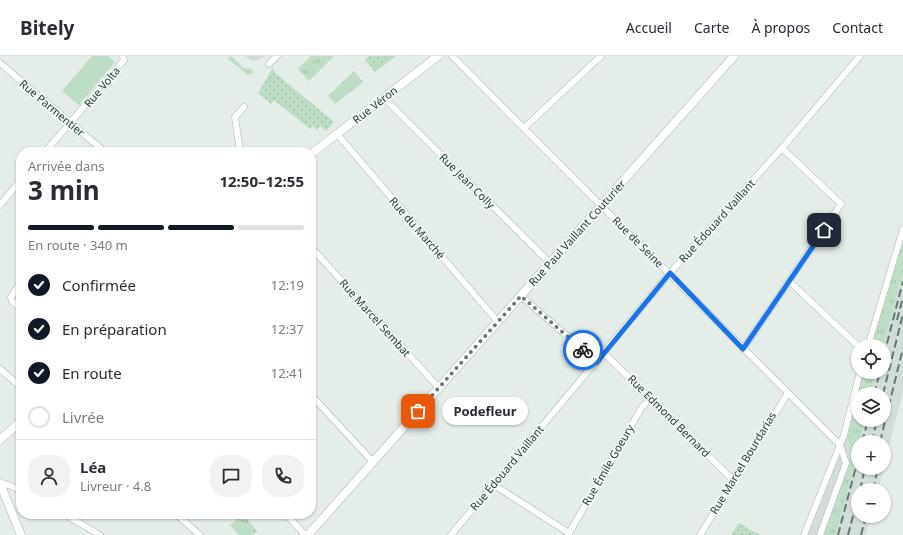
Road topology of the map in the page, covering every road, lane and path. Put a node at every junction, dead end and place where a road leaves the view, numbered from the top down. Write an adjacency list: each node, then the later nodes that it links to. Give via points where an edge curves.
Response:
1 (123, 56): 12 (street, Rue Volta, via 124,60)
2 (276, 56): 9 (street)
3 (438, 56): 10 (street, Rue Véron)
4 (452, 56): 13 (street, Rue de Seine)
5 (601, 56): 13 (street)
6 (734, 56): 22 (street, Rue Paul Vaillant Couturier)
7 (860, 56): 18 (street, Rue Édouard Vaillant)
8 (0, 63): 12 (street, Rue Parmentier)
9 (269, 64)
10 (384, 98): 14 (street, Rue Véron); 25 (street, Rue Jean Colly)
11 (244, 106): 17 (street, via 235,117)
12 (71, 124): 15 (street, Rue Volta); 16 (street, Rue Parmentier)
13 (524, 127): 22 (street, Rue de Seine)
14 (337, 134): 19 (street, Rue Véron); 31 (street, Rue du Marché)
15 (50, 147)
16 (99, 147)
17 (239, 147)
18 (782, 148): 26 (street, Rue Édouard Vaillant); 27 (street, via 841,204)
19 (316, 150)
20 (16, 186): 21 (street)
21 (0, 205)
22 (602, 206): 25 (street, Rue Paul Vaillant Couturier); 26 (street, Rue de Seine)
23 (903, 230): 33 (street)
24 (316, 253): 40 (street, Rue Marcel Sembat)
25 (550, 263): 29 (street, Rue Paul Vaillant Couturier)
26 (670, 273): 34 (street, Rue de Seine); 35 (street, Rue Édouard Vaillant)
27 (789, 281): 32 (street); 34 (street)
28 (16, 290): 30 (street, via 11,297)
29 (521, 296): 31 (street, Rue Paul Vaillant Couturier); 36 (street)
30 (16, 304)
31 (498, 322): 40 (street, Rue Paul Vaillant Couturier)
32 (851, 339)
33 (870, 339)
34 (743, 349): 41 (street, Rue de Seine)
35 (604, 353): 36 (street, Rue Édouard Vaillant); 42 (street, Rue Edmond Bernard)
36 (597, 362): 50 (street, Rue Édouard Vaillant)
37 (0, 370): 39 (street)
38 (858, 379): 46 (street)
39 (16, 383)
40 (438, 388): 47 (street, Rue Paul Vaillant Couturier)
41 (788, 392): 46 (street, Rue de Seine); 48 (street, Rue Marcel Bourdarias)
42 (651, 398): 48 (street, Rue Edmond Bernard); 55 (street, Rue Émile Goeury, via 642,407)
43 (316, 401): 47 (street)
44 (16, 425): 45 (street)
45 (0, 439)
46 (840, 445): 63 (street); 64 (street, via 846,463)
47 (373, 462): 60 (street, Rue Paul Vaillant Couturier)
48 (733, 480): 62 (street, Rue Marcel Bourdarias)
49 (0, 482): 51 (street); 56 (street)
50 (494, 485): 55 (street); 61 (street, Rue Édouard Vaillant)
51 (16, 488)
52 (73, 519): 57 (street)
53 (182, 519): 58 (street)
54 (291, 519): 59 (street)
55 (568, 534)
56 (21, 535)
57 (100, 535)
58 (200, 535)
59 (305, 535)
60 (308, 535)
61 (451, 535)
62 (700, 535)
63 (804, 535)
64 (820, 535)

